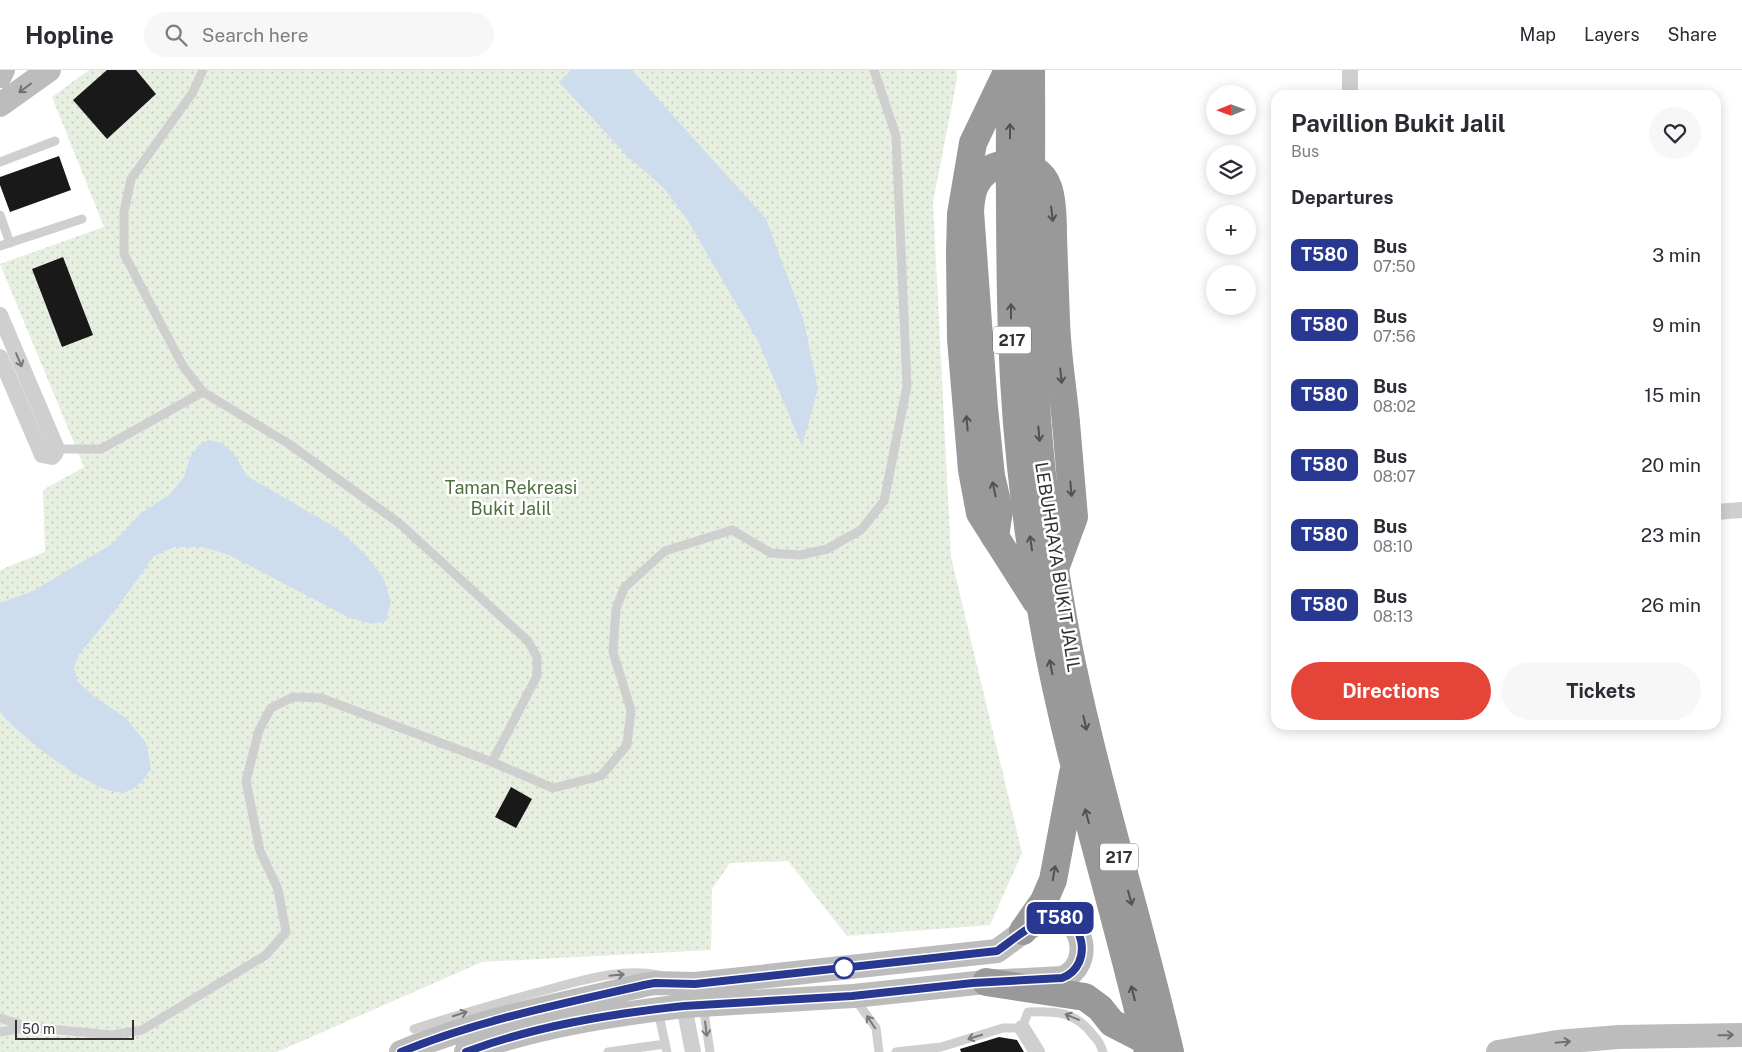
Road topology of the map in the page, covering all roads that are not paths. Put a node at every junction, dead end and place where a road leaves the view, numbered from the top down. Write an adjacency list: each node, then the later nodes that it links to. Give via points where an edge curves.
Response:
1 (4, 70): 8 (street)
2 (48, 70): 10 (street, one-way to 10)
3 (204, 70): 19 (lane, via 193,92 131,179 124,212 124,254 183,366)
4 (874, 70): 26 (lane, via 896,136 907,386 884,501 861,530 826,549 800,555 771,553 732,530 665,550 624,588 616,609 613,652 631,710 627,745 601,776 553,788)
5 (1009, 70): 23 (highway, one-way to 5, via 980,513 972,470 961,339 960,243 961,214 973,143); 25 (highway, LEBUHRAYA BUKIT JALIL / 217, one-way to 5, via 1016,407 1012,335)
6 (1031, 70): 24 (highway, LEBUHRAYA BUKIT JALIL / 217, one-way to 24, via 1032,337 1044,498)
7 (1350, 70): 9 (street)
8 (0, 74)
9 (1350, 90)
10 (0, 105)
11 (54, 141): 12 (lane)
12 (0, 162)
13 (0, 215): 15 (lane)
14 (82, 219): 15 (lane)
15 (10, 243): 16 (lane)
16 (0, 246)
17 (0, 315): 20 (street, one-way to 20)
18 (0, 357): 20 (street, via 42,455 52,457)
19 (203, 392): 20 (lane, via 101,449); 26 (lane, via 289,444 399,522 528,641 537,657 537,676)
20 (57, 449)
21 (1742, 510): 22 (street)
22 (1721, 512)
23 (995, 537): 24 (highway, one-way to 24, bridge, via 999,510 991,476 984,408 970,211 971,195 977,181 1000,164 1014,164 1040,172 1049,188 1053,220 1056,324 1074,517); 25 (highway)
24 (1055, 568): 39 (highway, LEBUHRAYA BUKIT JALIL / 217, one-way to 39, via 1074,676)
25 (1040, 608): 27 (highway, LEBUHRAYA BUKIT JALIL / 217, one-way to 25)
26 (492, 762): 34 (lane, via 321,698 293,697 271,708 260,730 246,780 260,851 278,889 286,932 266,955 142,1030 112,1035)
27 (1074, 766): 28 (highway, one-way to 27, via 1044,901 1053,880); 39 (highway, LEBUHRAYA BUKIT JALIL / 217, one-way to 27)
28 (1023, 931): 29 (street, via 1049,918 1061,918 1071,924 1080,935 1082,945 1077,968 1062,978); 31 (street, via 997,951)
29 (986, 982): 30 (street); 39 (highway, via 1085,997 1112,1023)
30 (852, 996): 31 (street); 46 (lane, one-way to 30, via 876,1028)
31 (694, 998): 32 (street); 36 (lane, one-way to 31, via 477,1008 597,977 644,972); 41 (street, via 655,983 644,985 482,1023); 44 (street); 45 (lane, one-way to 45)
32 (657, 1009): 40 (lane); 42 (street, via 582,1020)
33 (0, 1018): 34 (lane)
34 (28, 1027): 37 (lane)
35 (1022, 1028): 47 (lane, one-way to 47, via 1003,1028 941,1047); 48 (street); 49 (lane, one-way to 35, via 1101,1044 1074,1016 1028,1012)
36 (414, 1029)
37 (0, 1032)
38 (1742, 1035): 50 (street, one-way to 38, via 1556,1042 1620,1037)
39 (1162, 1047)
40 (666, 1048): 43 (lane)
41 (401, 1052)
42 (466, 1052)
43 (608, 1052)
44 (693, 1052)
45 (710, 1052)
46 (879, 1052)
47 (896, 1052)
48 (1037, 1052)
49 (1103, 1052)
50 (1498, 1052)

